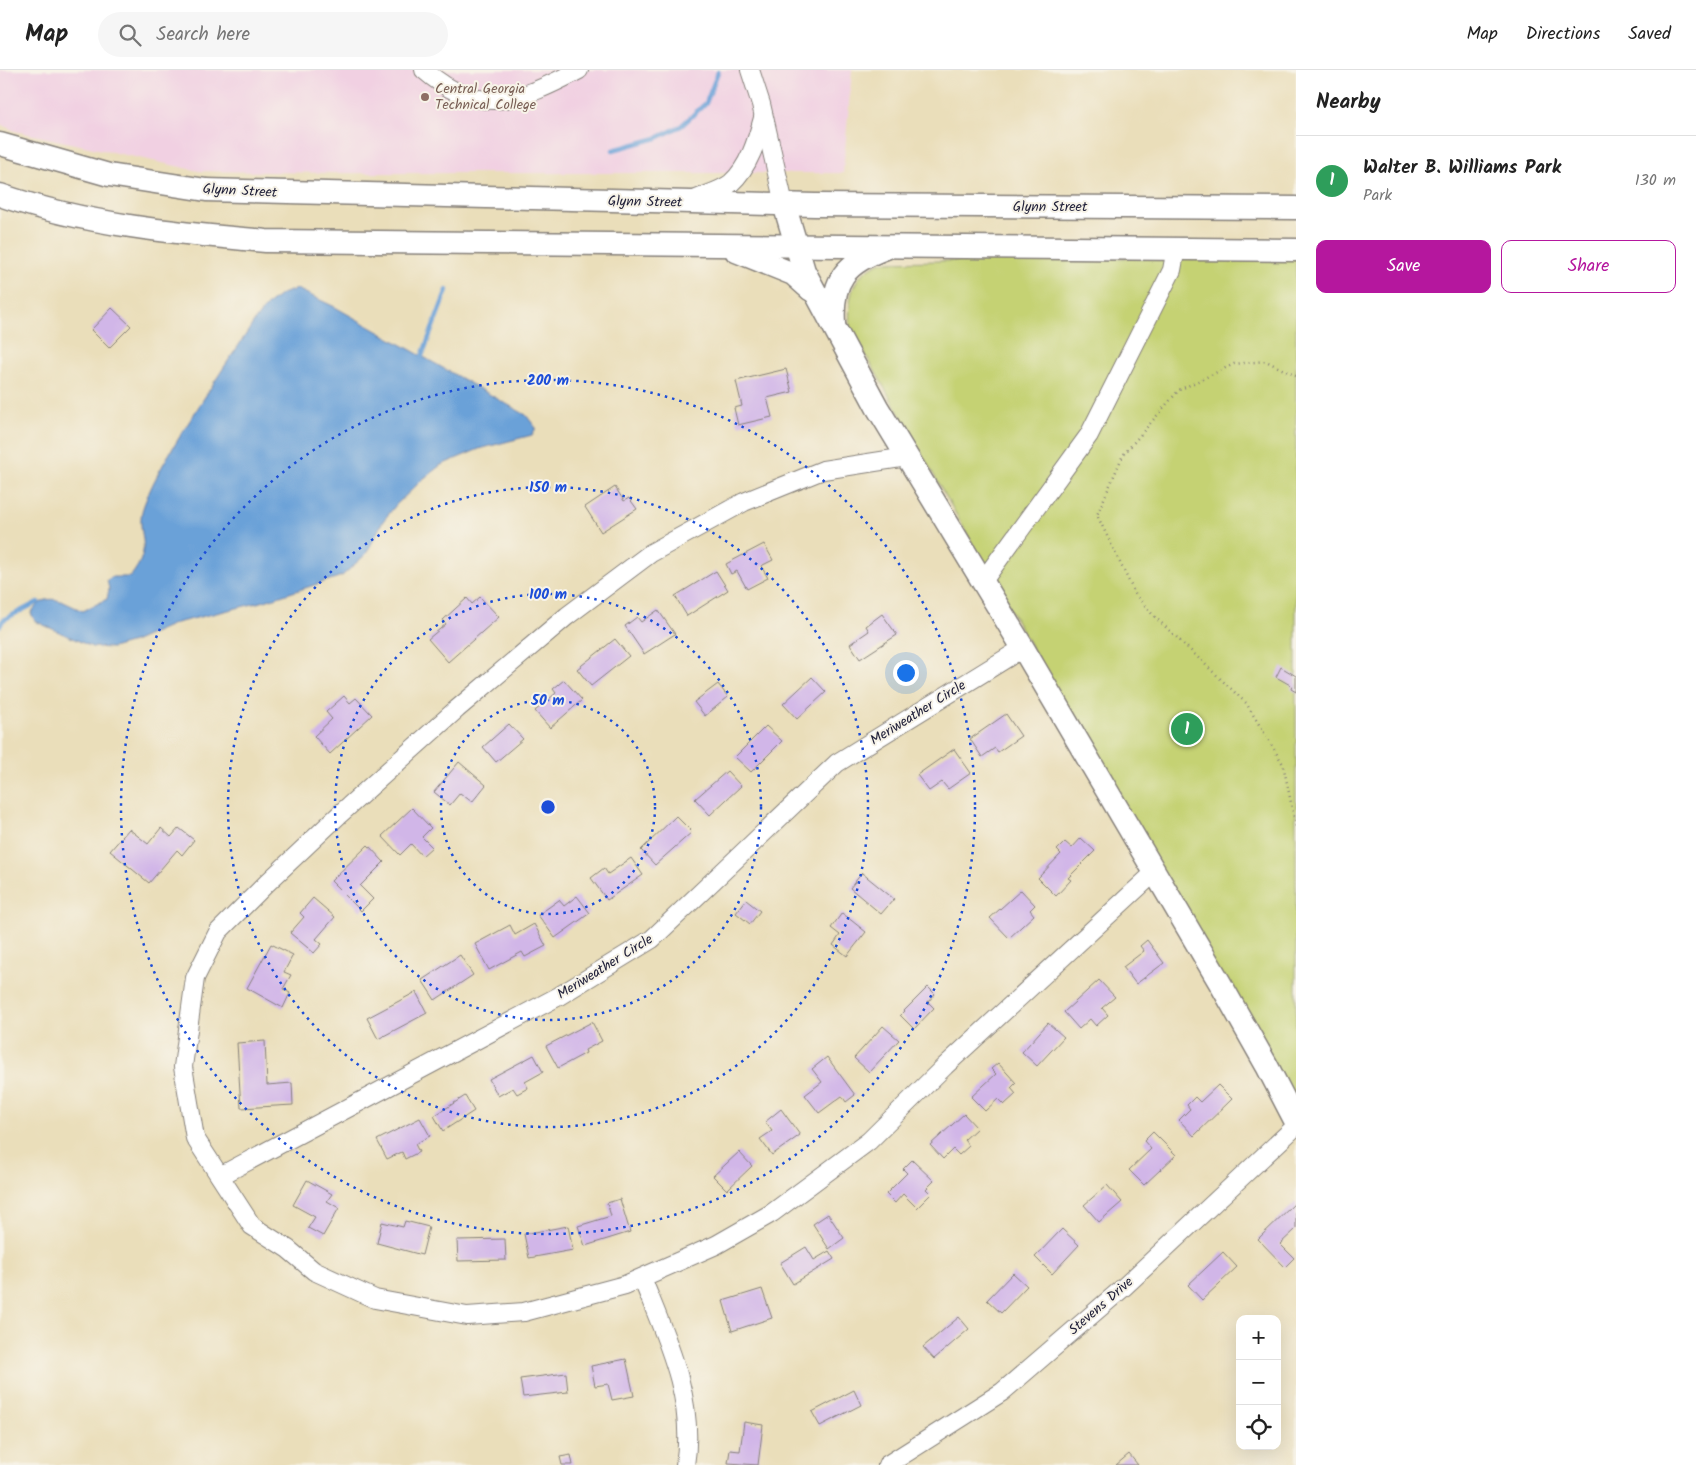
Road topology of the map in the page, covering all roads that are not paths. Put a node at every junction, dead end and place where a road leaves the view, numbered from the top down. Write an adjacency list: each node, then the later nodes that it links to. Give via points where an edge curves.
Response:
1 (424, 70): 2 (street, via 464,96 490,102 519,98)
2 (579, 70)
3 (750, 70): 4 (street)
4 (764, 115): 7 (street, via 757,141 740,173 730,184); 8 (street)
5 (0, 144): 7 (main road, Glynn Street, via 109,175 206,190)
6 (0, 195): 10 (main road, via 51,211 124,227 266,241)
7 (688, 203): 8 (main road, Glynn Street)
8 (784, 204): 9 (main road, Glynn Street); 11 (main road)
9 (1296, 208)
10 (711, 244): 11 (main road); 15 (main road, via 793,274)
11 (794, 245): 12 (main road); 15 (main road)
12 (893, 245): 13 (main road); 16 (main road, via 866,255 841,276 835,289)
13 (1176, 248): 14 (main road); 18 (street, via 1172,270 1089,435)
14 (1296, 250)
15 (816, 294): 16 (main road)
16 (834, 327): 17 (main road)
17 (907, 456): 18 (main road); 22 (street, via 823,470 744,502 651,553 567,616 457,709 340,814 218,932 195,978 183,1066 195,1138)
18 (983, 581): 19 (main road)
19 (1023, 648): 20 (main road); 22 (street, Meriweather Circle, via 838,763 652,939 559,996)
20 (1155, 872): 21 (main road, via 1267,1066); 23 (street, via 869,1141 772,1213 716,1245)
21 (1296, 1124): 25 (street, Stevens Drive, via 1124,1287 1002,1392)
22 (220, 1176): 23 (street, via 252,1226 288,1249 314,1271 375,1299 467,1316 524,1312)
23 (642, 1278): 24 (street, via 680,1379 688,1424)
24 (685, 1465)
25 (888, 1465)

